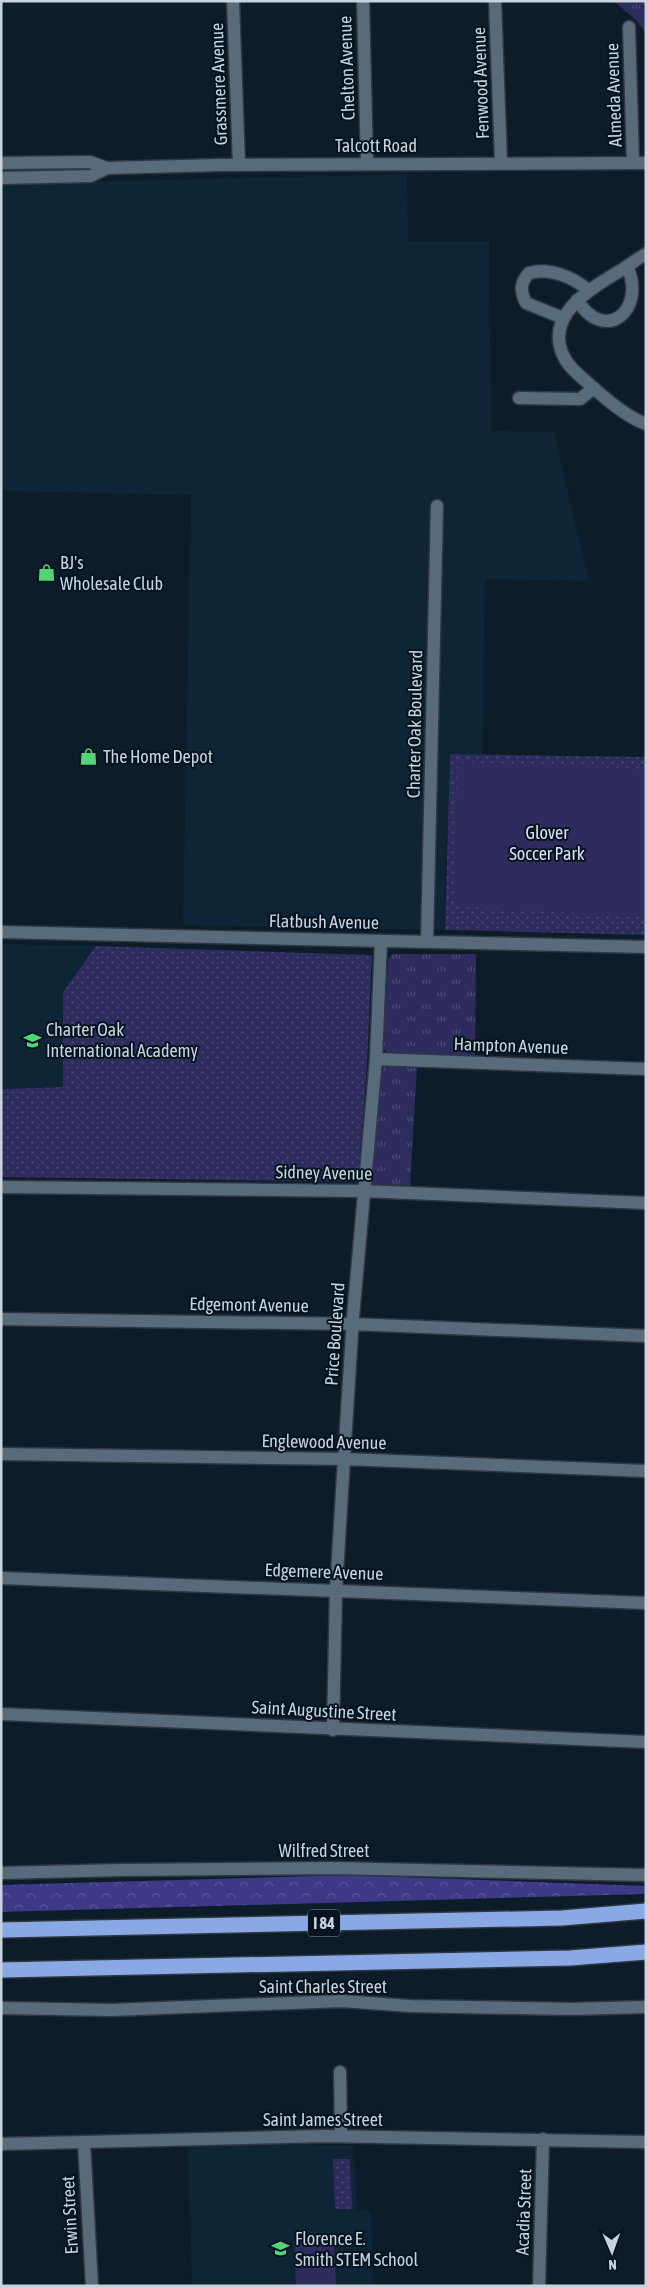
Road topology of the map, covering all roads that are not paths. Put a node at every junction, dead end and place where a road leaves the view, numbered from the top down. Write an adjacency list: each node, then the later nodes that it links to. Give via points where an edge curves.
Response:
1 (233, 1): 10 (street, Grassmere Avenue)
2 (363, 1): 9 (street, Chelton Avenue)
3 (495, 1): 7 (street, Fenwood Avenue)
4 (629, 26): 8 (street, Almeda Avenue)
5 (1, 163): 6 (street, Talcott Road)
6 (46, 163): 11 (street, Talcott Road, via 90,162); 13 (street)
7 (501, 163): 8 (street, Talcott Road); 9 (street, Talcott Road)
8 (640, 163)
9 (367, 164): 10 (street, Talcott Road)
10 (239, 165): 11 (street, Talcott Road)
11 (107, 168): 13 (street, Talcott Road, via 91,176)
12 (1, 178): 13 (street, Talcott Road)
13 (46, 178)
14 (646, 254): 15 (street)
15 (627, 266): 16 (street); 17 (street, via 636,290 633,306 622,317 597,320 585,312)
16 (588, 290): 17 (street); 18 (street, via 578,282 546,271 529,273 524,278 521,288 526,303)
17 (577, 300): 18 (street)
18 (563, 318): 19 (street, via 559,330 562,354 568,365)
19 (594, 388): 20 (street, via 580,399); 21 (street)
20 (519, 398)
21 (646, 424)
22 (437, 506): 25 (street, Charter Oak Boulevard)
23 (1, 932): 24 (street, Flatbush Avenue)
24 (381, 941): 25 (street, Flatbush Avenue); 27 (street, Price Boulevard)
25 (427, 942): 26 (street, Flatbush Avenue)
26 (646, 947)
27 (376, 1059): 28 (street, Hampton Avenue); 30 (street, Price Boulevard)
28 (646, 1069)
29 (1, 1187): 30 (street, Sidney Avenue)
30 (363, 1191): 31 (street, Sidney Avenue); 33 (street, Price Boulevard)
31 (646, 1203)
32 (1, 1320): 33 (street, Edgemont Avenue)
33 (352, 1324): 34 (street, Edgemont Avenue); 36 (street, Price Boulevard)
34 (646, 1336)
35 (1, 1454): 36 (street, Englewood Avenue)
36 (344, 1459): 37 (street, Englewood Avenue); 39 (street, Price Boulevard)
37 (646, 1471)
38 (1, 1578): 39 (street, Edgemere Avenue)
39 (336, 1590): 40 (street, Edgemere Avenue); 42 (street, Price Boulevard)
40 (646, 1603)
41 (1, 1714): 42 (street, Saint Augustine Street)
42 (333, 1730): 43 (street, Saint Augustine Street)
43 (646, 1742)
44 (1, 1873): 45 (street, Wilfred Street, via 332,1868)
45 (646, 1875)
46 (646, 1911): 47 (highway, I 84, via 562,1918)
47 (1, 1930)
48 (646, 1952): 49 (highway, via 570,1958)
49 (1, 1970)
50 (646, 2007): 51 (street, Saint Charles Street, via 570,2009 342,2001 111,2010)
51 (1, 2008)
52 (340, 2072): 53 (street)
53 (341, 2136): 54 (street, Saint James Street); 55 (street, Saint James Street)
54 (543, 2139): 56 (street, Saint James Street); 59 (street, Acadia Street)
55 (84, 2142): 57 (street, Saint James Street); 58 (street, Erwin Street)
56 (646, 2142)
57 (1, 2144)
58 (92, 2286)
59 (539, 2286)

